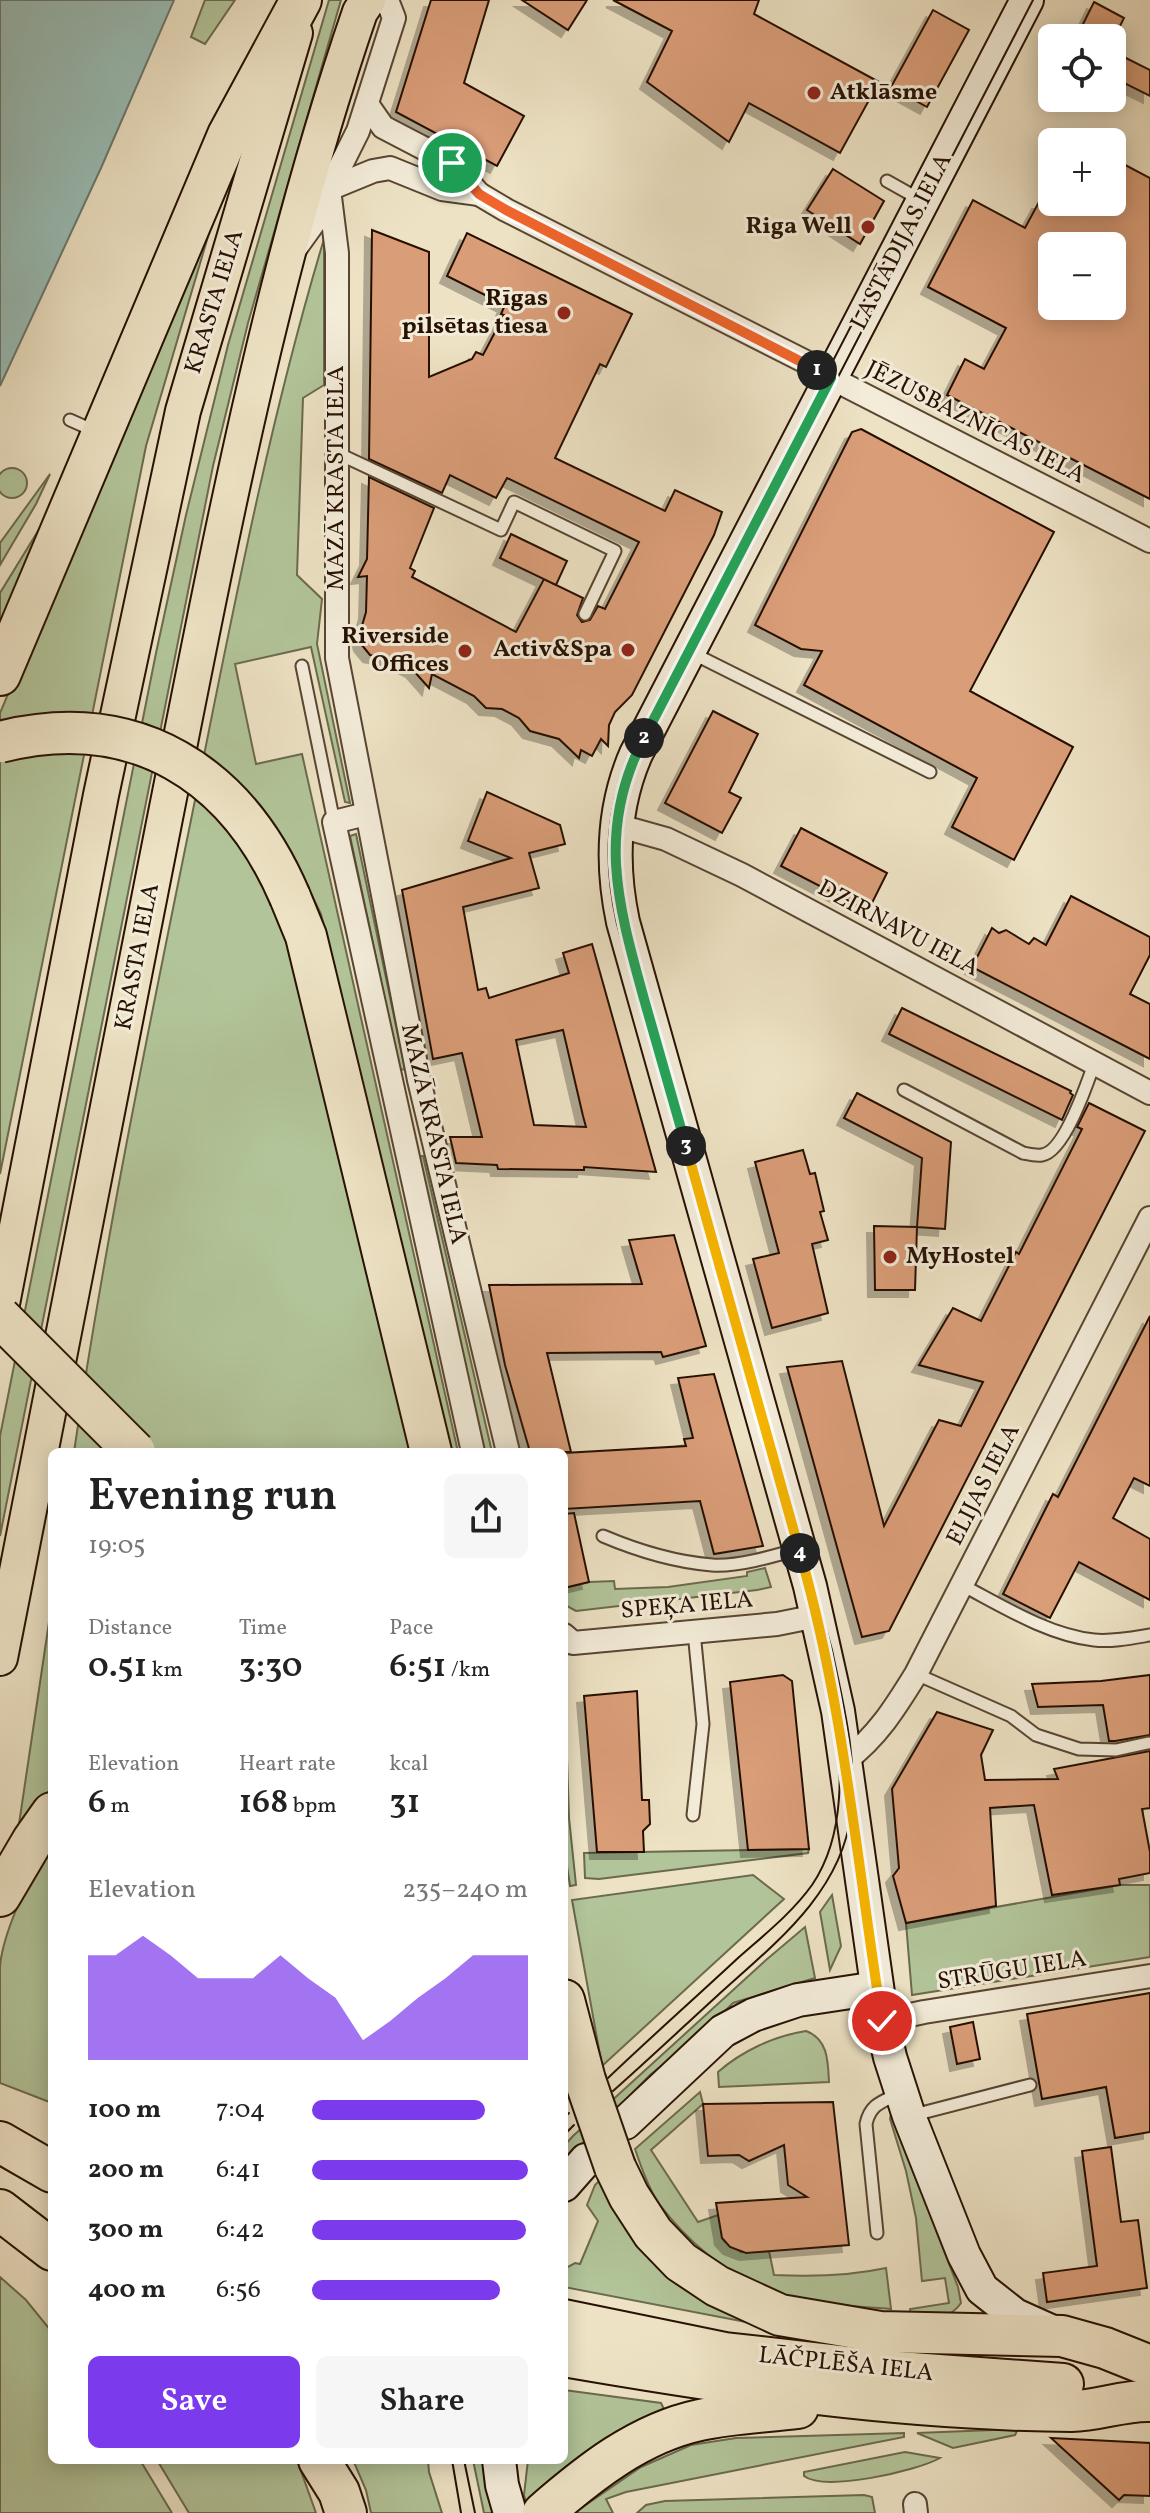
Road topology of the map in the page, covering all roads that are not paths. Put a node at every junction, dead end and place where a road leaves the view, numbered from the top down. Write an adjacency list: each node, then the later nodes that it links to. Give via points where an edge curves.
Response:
1 (303, 0): 17 (highway, via 228,135 86,427); 27 (main road, KRASTA IELA, via 183,411 101,795)
2 (368, 0): 10 (main road, KRASTA IELA, via 325,113)
3 (387, 0): 5 (street, KRASTA IELA, via 394,18)
4 (1027, 0): 9 (street, LASTĀDIJAS IELA)
5 (367, 104): 7 (street, KRASTA IELA); 8 (street, JĒZUSBAZNĪCAS IELA, via 383,127 452,163)
6 (887, 181): 9 (lane)
7 (329, 189): 8 (street, JĒZUSBAZNĪCAS IELA, via 390,168 442,189); 10 (street, KRASTA IELA, via 318,217); 12 (street, MAZĀ KRASTA IELA, via 337,253)
8 (479, 194): 11 (street, JĒZUSBAZNĪCAS IELA)
9 (923, 201): 11 (street, LASTĀDIJAS IELA)
10 (287, 259): 39 (main road, KRASTA IELA, via 212,579)
11 (831, 378): 13 (street, JĒZUSBAZNĪCAS IELA); 15 (street, LASTĀDIJAS IELA)
12 (337, 453): 14 (lane, via 501,530 514,502 615,551); 20 (street, MAZĀ KRASTA IELA, via 337,658)
13 (1150, 541)
14 (585, 614)
15 (689, 651): 19 (lane); 22 (street, LASTĀDIJAS IELA, via 628,773)
16 (302, 666): 21 (lane)
17 (0, 675)
18 (0, 742): 29 (highway, bridge, via 54,732 106,734 148,748 212,785 242,813 278,868 306,936)
19 (930, 772)
20 (366, 814): 21 (street); 31 (street, MAZĀ KRASTA IELA, via 419,1080)
21 (334, 822): 30 (street)
22 (616, 825): 23 (street, DZIRNAVU IELA, via 666,839 742,875); 33 (street, LASTĀDIJAS IELA, via 623,922)
23 (1094, 1064): 24 (lane, via 1056,1147 1043,1155 1023,1153); 25 (street, DZIRNAVU IELA)
24 (904, 1090)
25 (1150, 1093)
26 (1150, 1218): 34 (street, ELIJAS IELA)
27 (0, 1316): 28 (highway, bridge)
28 (131, 1448)
29 (430, 1448)
30 (472, 1448)
31 (507, 1448)
32 (603, 1536): 33 (lane, via 715,1566)
33 (799, 1549): 35 (street, LASTĀDIJAS IELA)
34 (962, 1585): 37 (lane, via 1069,1634 1094,1640); 40 (street, ELIJAS IELA)
35 (817, 1616): 36 (street, SPEĶA IELA); 42 (street, LASTĀDIJAS IELA)
36 (694, 1632): 38 (street, SPEĶA IELA, via 573,1643); 43 (lane, via 703,1724)
37 (1150, 1635)
38 (568, 1639)
39 (0, 1658)
40 (916, 1674): 41 (lane, via 997,1709 1036,1735 1079,1749 1116,1750); 42 (street, ELIJAS IELA, via 886,1722)
41 (1148, 1743)
42 (845, 1761): 47 (street, LASTĀDIJAS IELA)
43 (693, 1815)
44 (48, 1819): 45 (highway)
45 (0, 1896)
46 (1150, 1976): 49 (street, STRŪGU IELA)
47 (877, 1988): 49 (street, LASTĀDIJAS IELA); 52 (street, via 798,2000 723,2031)
48 (568, 2015): 56 (highway, bridge)
49 (882, 2021): 51 (street, LASTĀDIJAS IELA)
50 (1030, 2085): 51 (lane)
51 (905, 2104): 62 (lane, via 875,2104 866,2124); 64 (street, LASTĀDIJAS IELA)
52 (625, 2123)
53 (0, 2135): 55 (highway)
54 (0, 2142): 57 (highway)
55 (48, 2147)
56 (600, 2163): 58 (street); 66 (highway, via 653,2233 681,2262 717,2286 780,2315)
57 (48, 2170)
58 (568, 2183)
59 (0, 2195): 61 (highway)
60 (0, 2210): 63 (highway)
61 (48, 2213)
62 (877, 2233)
63 (48, 2247)
64 (982, 2289): 67 (street, via 975,2314); 68 (street, LASTĀDIJAS IELA, via 1015,2315)
65 (568, 2321): 69 (highway, LĀČPLĒŠA IELA)
66 (880, 2332): 67 (highway); 69 (highway)
67 (951, 2334): 68 (highway)
68 (1062, 2336): 71 (highway)
69 (725, 2353): 73 (highway, LĀČPLĒŠA IELA, via 1060,2383)
70 (568, 2357): 72 (highway, LĀČPLĒŠA IELA)
71 (1150, 2366)
72 (863, 2400): 73 (highway, LĀČPLĒŠA IELA, via 1076,2411); 78 (highway, via 701,2420 669,2429 603,2463)
73 (1140, 2401)
74 (322, 2464): 76 (highway)
75 (499, 2464): 77 (street)
76 (346, 2513)
77 (510, 2513)
78 (543, 2513)

